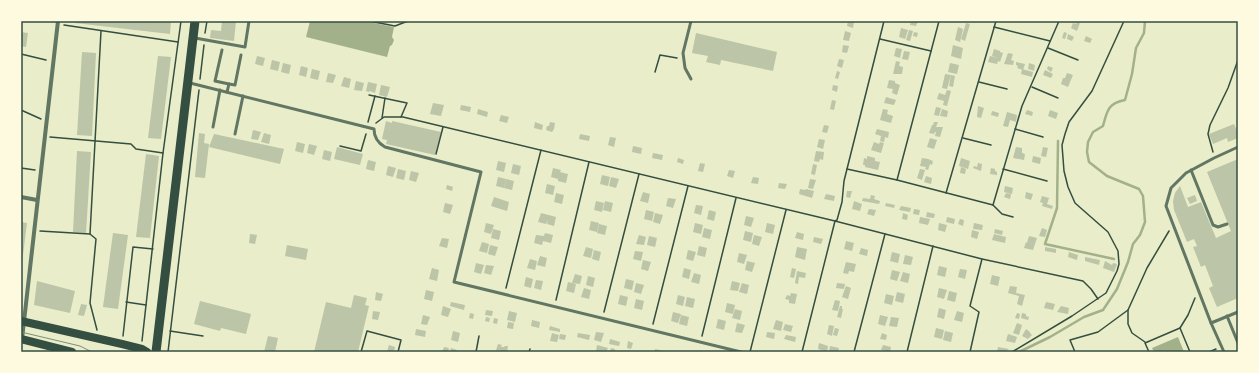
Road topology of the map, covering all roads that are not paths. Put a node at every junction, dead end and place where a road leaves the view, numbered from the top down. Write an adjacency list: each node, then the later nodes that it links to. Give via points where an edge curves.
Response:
1 (195, 21): 5 (main road)
2 (249, 21): 5 (lane, via 245,47)
3 (691, 21): 8 (lane, via 683,53 685,68)
4 (58, 23): 19 (street)
5 (193, 38): 9 (main road)
6 (222, 50): 10 (lane, via 215,81)
7 (241, 55): 10 (lane, via 235,85)
8 (692, 79)
9 (188, 83): 11 (lane); 29 (main road)
10 (229, 84): 12 (lane)
11 (220, 90): 12 (lane); 14 (lane)
12 (227, 92): 13 (lane)
13 (243, 96): 15 (lane); 30 (lane, via 374,129 378,141 386,147 481,172 454,282)
14 (212, 128)
15 (235, 134)
16 (1238, 147): 17 (lane)
17 (1192, 170): 20 (lane, via 1214,225 1218,227); 24 (lane, via 1171,188 1166,206)
18 (21, 197): 19 (street)
19 (37, 200): 23 (street)
20 (1227, 224)
21 (1238, 312): 22 (lane)
22 (1227, 316): 24 (lane); 26 (lane)
23 (23, 321): 25 (street); 28 (main road)
24 (1211, 323): 31 (lane)
25 (21, 339): 27 (main road)
26 (1238, 343)
27 (72, 352)
28 (147, 352)
29 (156, 352)
30 (741, 352)
31 (1224, 352)

